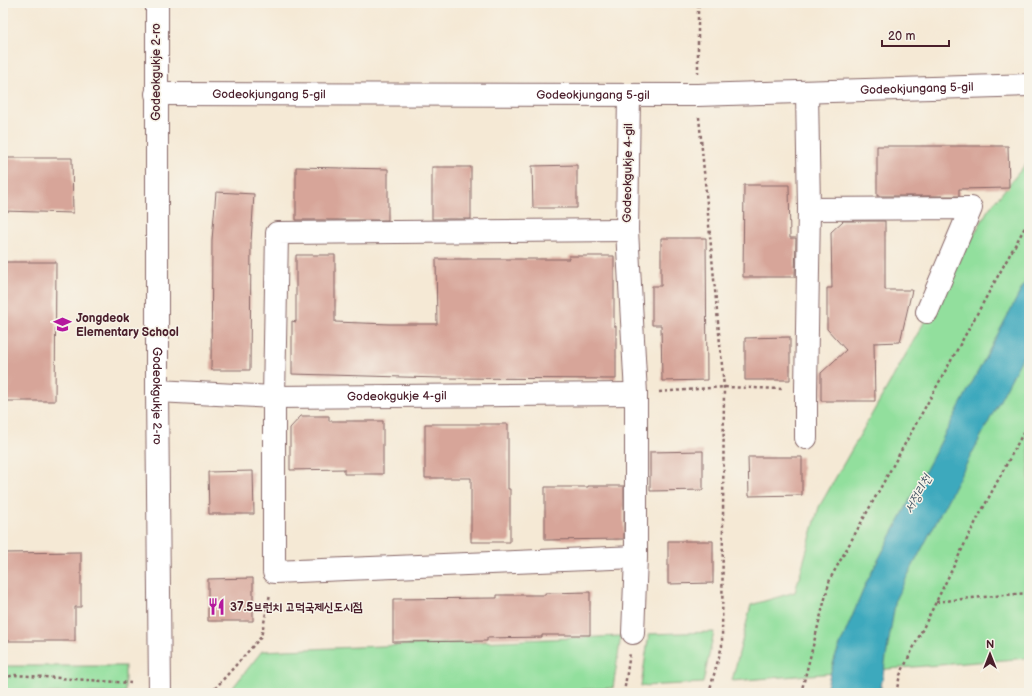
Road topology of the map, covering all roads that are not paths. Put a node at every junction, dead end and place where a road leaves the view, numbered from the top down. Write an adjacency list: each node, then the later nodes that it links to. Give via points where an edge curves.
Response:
1 (157, 3): 4 (street, Godeokgukje 2-ro)
2 (1029, 86): 3 (street, Godeokjungang 5-gil)
3 (807, 93): 5 (street, Godeokjungang 5-gil); 6 (street)
4 (156, 94): 5 (street, Godeokjungang 5-gil); 9 (street, Godeokgukje 2-ro)
5 (629, 95): 7 (street, Godeokgukje 4-gil)
6 (809, 209): 8 (street, via 971,208); 12 (street)
7 (628, 230): 10 (street, Godeokgukje 4-gil); 11 (street, via 277,233)
8 (927, 312)
9 (157, 392): 11 (street, Godeokgukje 4-gil); 15 (street, Godeokgukje 2-ro)
10 (636, 394): 11 (street, Godeokgukje 4-gil); 13 (street, Godeokgukje 4-gil)
11 (274, 397): 13 (street, via 274,572)
12 (806, 438)
13 (636, 557): 14 (street, Godeokgukje 4-gil)
14 (633, 633)
15 (160, 693)

